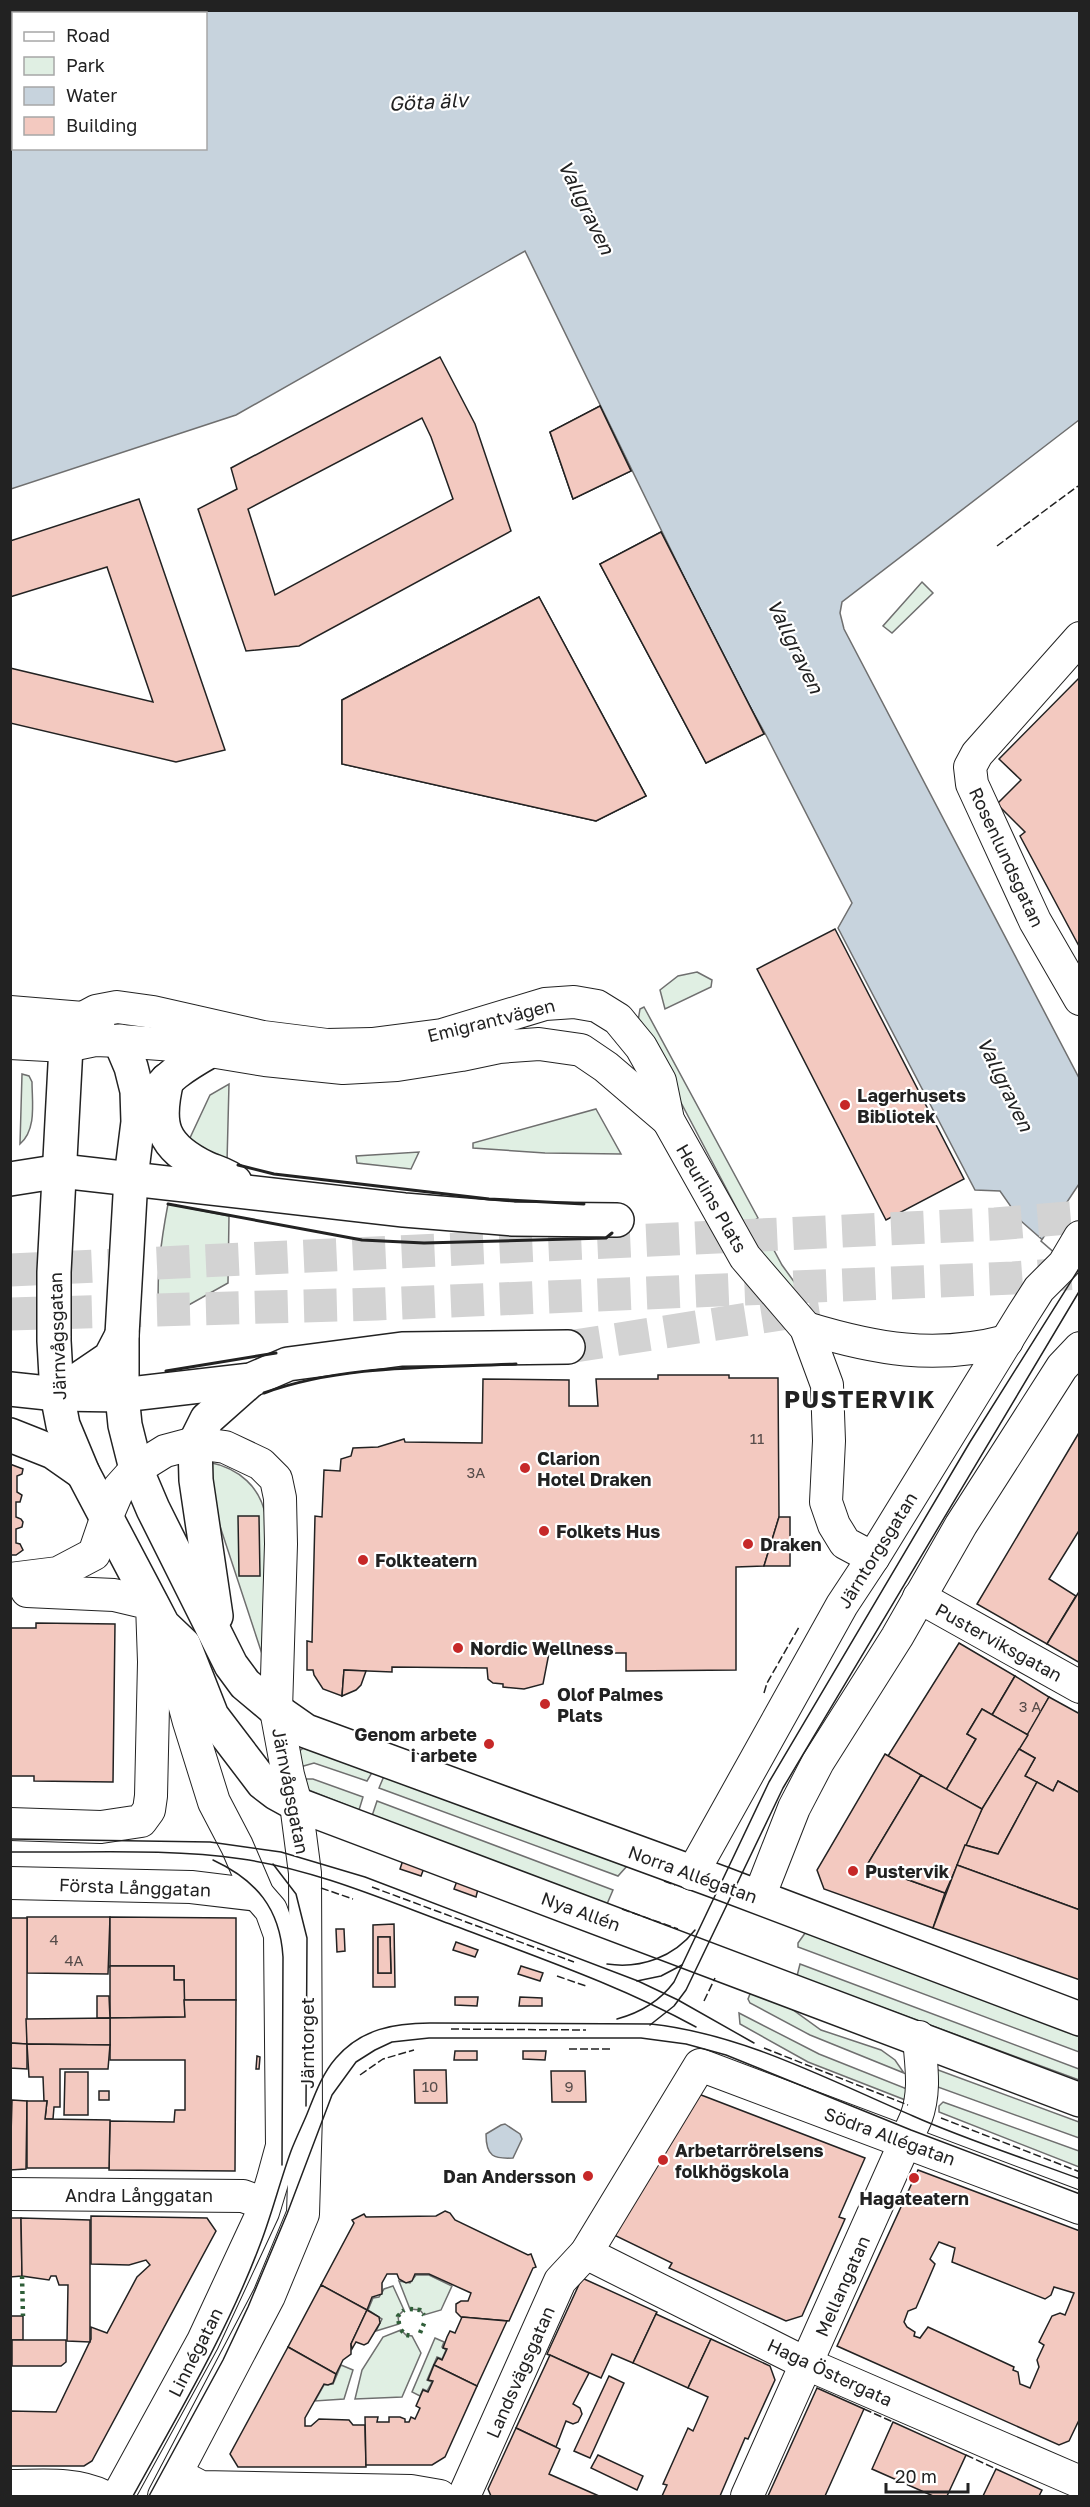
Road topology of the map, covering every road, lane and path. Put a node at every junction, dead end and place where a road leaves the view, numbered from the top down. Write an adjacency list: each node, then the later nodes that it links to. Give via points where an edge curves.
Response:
1 (1080, 638): 2 (street, Rosenlundsgatan, via 977,754 970,767 972,784 1030,911)
2 (1080, 999)
3 (10, 1012): 4 (street, Emigrantvägen)
4 (71, 1027): 5 (street, via 112,1030); 6 (street, Emigrantvägen); 9 (street, Emigrantvägen, via 96,1011 117,1007 263,1036 327,1045 372,1044 442,1035 545,1004 574,1002 597,1006 618,1019 641,1047 660,1081); 11 (main road, Järnvågsgatan)
5 (120, 1041): 7 (street, Emigrantvägen); 10 (main road, Järnvågsgatan, via 137,1091)
6 (10, 1042)
7 (210, 1052): 8 (main road, Järnvågsgatan); 9 (street, Emigrantvägen, via 343,1068 398,1065 499,1047 550,1045 581,1050)
8 (167, 1080): 10 (main road, Järnvågsgatan); 14 (main road, via 162,1102 164,1133 176,1148 203,1167 233,1179)
9 (668, 1120): 17 (street, Heurlins Plats, via 745,1257)
10 (138, 1122): 12 (main road, Järnvågsgatan)
11 (61, 1171): 12 (main road); 13 (main road); 24 (main road, Järnvågsgatan, via 54,1272)
12 (131, 1178): 14 (main road); 18 (main road, Järnvågsgatan)
13 (10, 1179)
14 (242, 1191): 15 (main road, via 513,1219)
15 (617, 1220)
16 (1080, 1237): 19 (street, Järntorgsgatan, via 1064,1264 1039,1289)
17 (806, 1328): 19 (street, via 846,1340 924,1352 977,1349); 31 (street, via 827,1385 826,1502 845,1543)
18 (122, 1335): 24 (main road, via 110,1358); 25 (main road, Järnvågsgatan)
19 (1007, 1341): 31 (street, Järntorgsgatan)
20 (568, 1347): 22 (main road, via 402,1349 288,1364)
21 (1080, 1348): 34 (street, via 1062,1366)
22 (251, 1380): 25 (main road); 27 (main road, via 207,1419)
23 (10, 1389): 24 (main road)
24 (57, 1394): 25 (main road); 29 (main road, Järnvågsgatan, via 63,1425)
25 (122, 1395): 28 (main road, Järnvågsgatan)
26 (10, 1435): 29 (main road, via 53,1452)
27 (195, 1443): 28 (street, via 165,1451); 36 (main road, Järnvågsgatan, via 196,1480); 38 (street, Järnvågsgatan, via 225,1447 261,1464 276,1479 281,1544)
28 (136, 1469): 30 (street, via 119,1488); 36 (main road, Järnvågsgatan)
29 (83, 1473): 30 (main road, Järnvågsgatan)
30 (107, 1516): 32 (street, via 94,1554 58,1573); 35 (main road, Järnvågsgatan)
31 (873, 1558): 43 (street, Järntorgsgatan, via 842,1605)
32 (10, 1579)
33 (10, 1591): 35 (street, via 114,1595)
34 (919, 1597): 37 (street, Pusterviksgatan); 46 (street, via 818,1762 794,1808)
35 (158, 1615): 40 (main road, Nya Allén, via 184,1645 212,1716 263,1783); 41 (street, Järnvågsgatan, via 149,1810 141,1821 100,1827); 45 (street, Järnvågsgatan, via 209,1788)
36 (219, 1643): 38 (main road, Järnvågsgatan, via 245,1684)
37 (1080, 1687)
38 (276, 1710): 39 (main road, Järnvågsgatan); 40 (street, Järnvågsgatan)
39 (306, 1731): 43 (main road, Norra Allégatan)
40 (296, 1804): 42 (street, Järnvågsgatan); 48 (main road, Nya Allén)
41 (10, 1824)
42 (305, 1873): 57 (street, Järntorget, via 303,2214 268,2296)
43 (692, 1874): 46 (main road, Norra Allégatan)
44 (10, 1883): 45 (street, Första Långgatan, via 191,1887)
45 (258, 1895): 52 (street, Järntorget, via 272,1910 280,1935 282,2146)
46 (759, 1897): 47 (main road, Norra Allégatan)
47 (1080, 2019)
48 (919, 2037): 49 (main road, Nya Allén); 50 (street, Mellangatan, via 922,2101)
49 (1080, 2100)
50 (906, 2142): 53 (street, Södra Allégatan); 54 (street, Södra Allégatan, via 711,2070); 55 (street, Mellangatan)
51 (10, 2194): 52 (street, Andra Långgatan, via 243,2196)
52 (265, 2204): 60 (street, Linnégatan, via 203,2341)
53 (1080, 2208)
54 (586, 2253): 55 (street, Haga Östergata); 62 (street, Landsvägsgatan, via 560,2281)
55 (807, 2364): 56 (street, Haga Östergata); 63 (street, Mellangatan)
56 (1074, 2480)
57 (170, 2485): 61 (street, via 411,2491)
58 (10, 2486): 59 (street, via 64,2486 92,2490)
59 (103, 2496)
60 (117, 2496)
61 (440, 2496)
62 (464, 2496)
63 (747, 2496)

